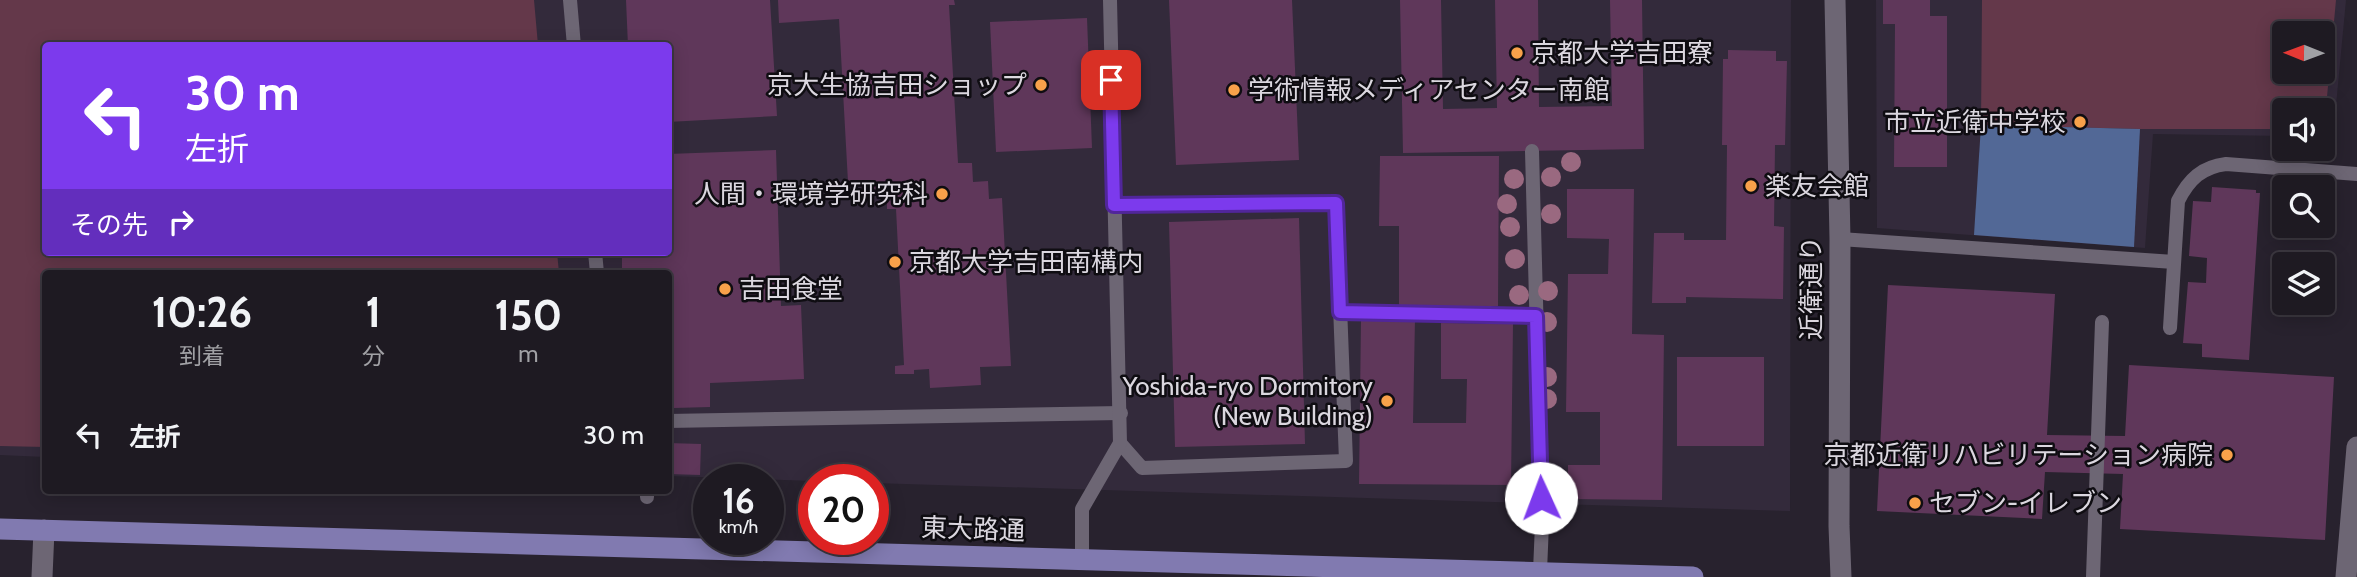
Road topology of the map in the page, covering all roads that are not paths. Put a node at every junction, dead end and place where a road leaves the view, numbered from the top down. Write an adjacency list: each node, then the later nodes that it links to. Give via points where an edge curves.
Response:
1 (570, 0): 4 (lane)
2 (1110, 0): 7 (lane)
3 (1835, 0): 8 (street, 近衛通り)
4 (574, 42)
5 (1532, 151): 11 (lane)
6 (2357, 174): 9 (lane, via 2241,164 2213,166 2198,173 2178,201)
7 (1114, 205): 10 (lane, via 1336,203); 14 (lane)
8 (1840, 239): 9 (lane); 25 (street, 近衛通り)
9 (2174, 262): 13 (lane)
10 (1340, 312): 11 (lane); 16 (lane, via 1346,461 1142,468)
11 (1536, 316): 21 (lane)
12 (2102, 321): 26 (lane)
13 (2170, 328)
14 (1121, 413): 15 (lane); 16 (lane)
15 (672, 421)
16 (1120, 443): 20 (lane, via 1082,509)
17 (2357, 447): 27 (street)
18 (0, 528): 19 (main road, 東大路通)
19 (44, 530): 20 (main road, 東大路通); 23 (street)
20 (1082, 560): 22 (main road, 東大路通)
21 (1540, 571): 22 (main road, 東大路通); 24 (main road, 東大路通)
22 (1497, 574)
23 (42, 577)
24 (1693, 577)
25 (1841, 577)
26 (2094, 577)
27 (2346, 577)

